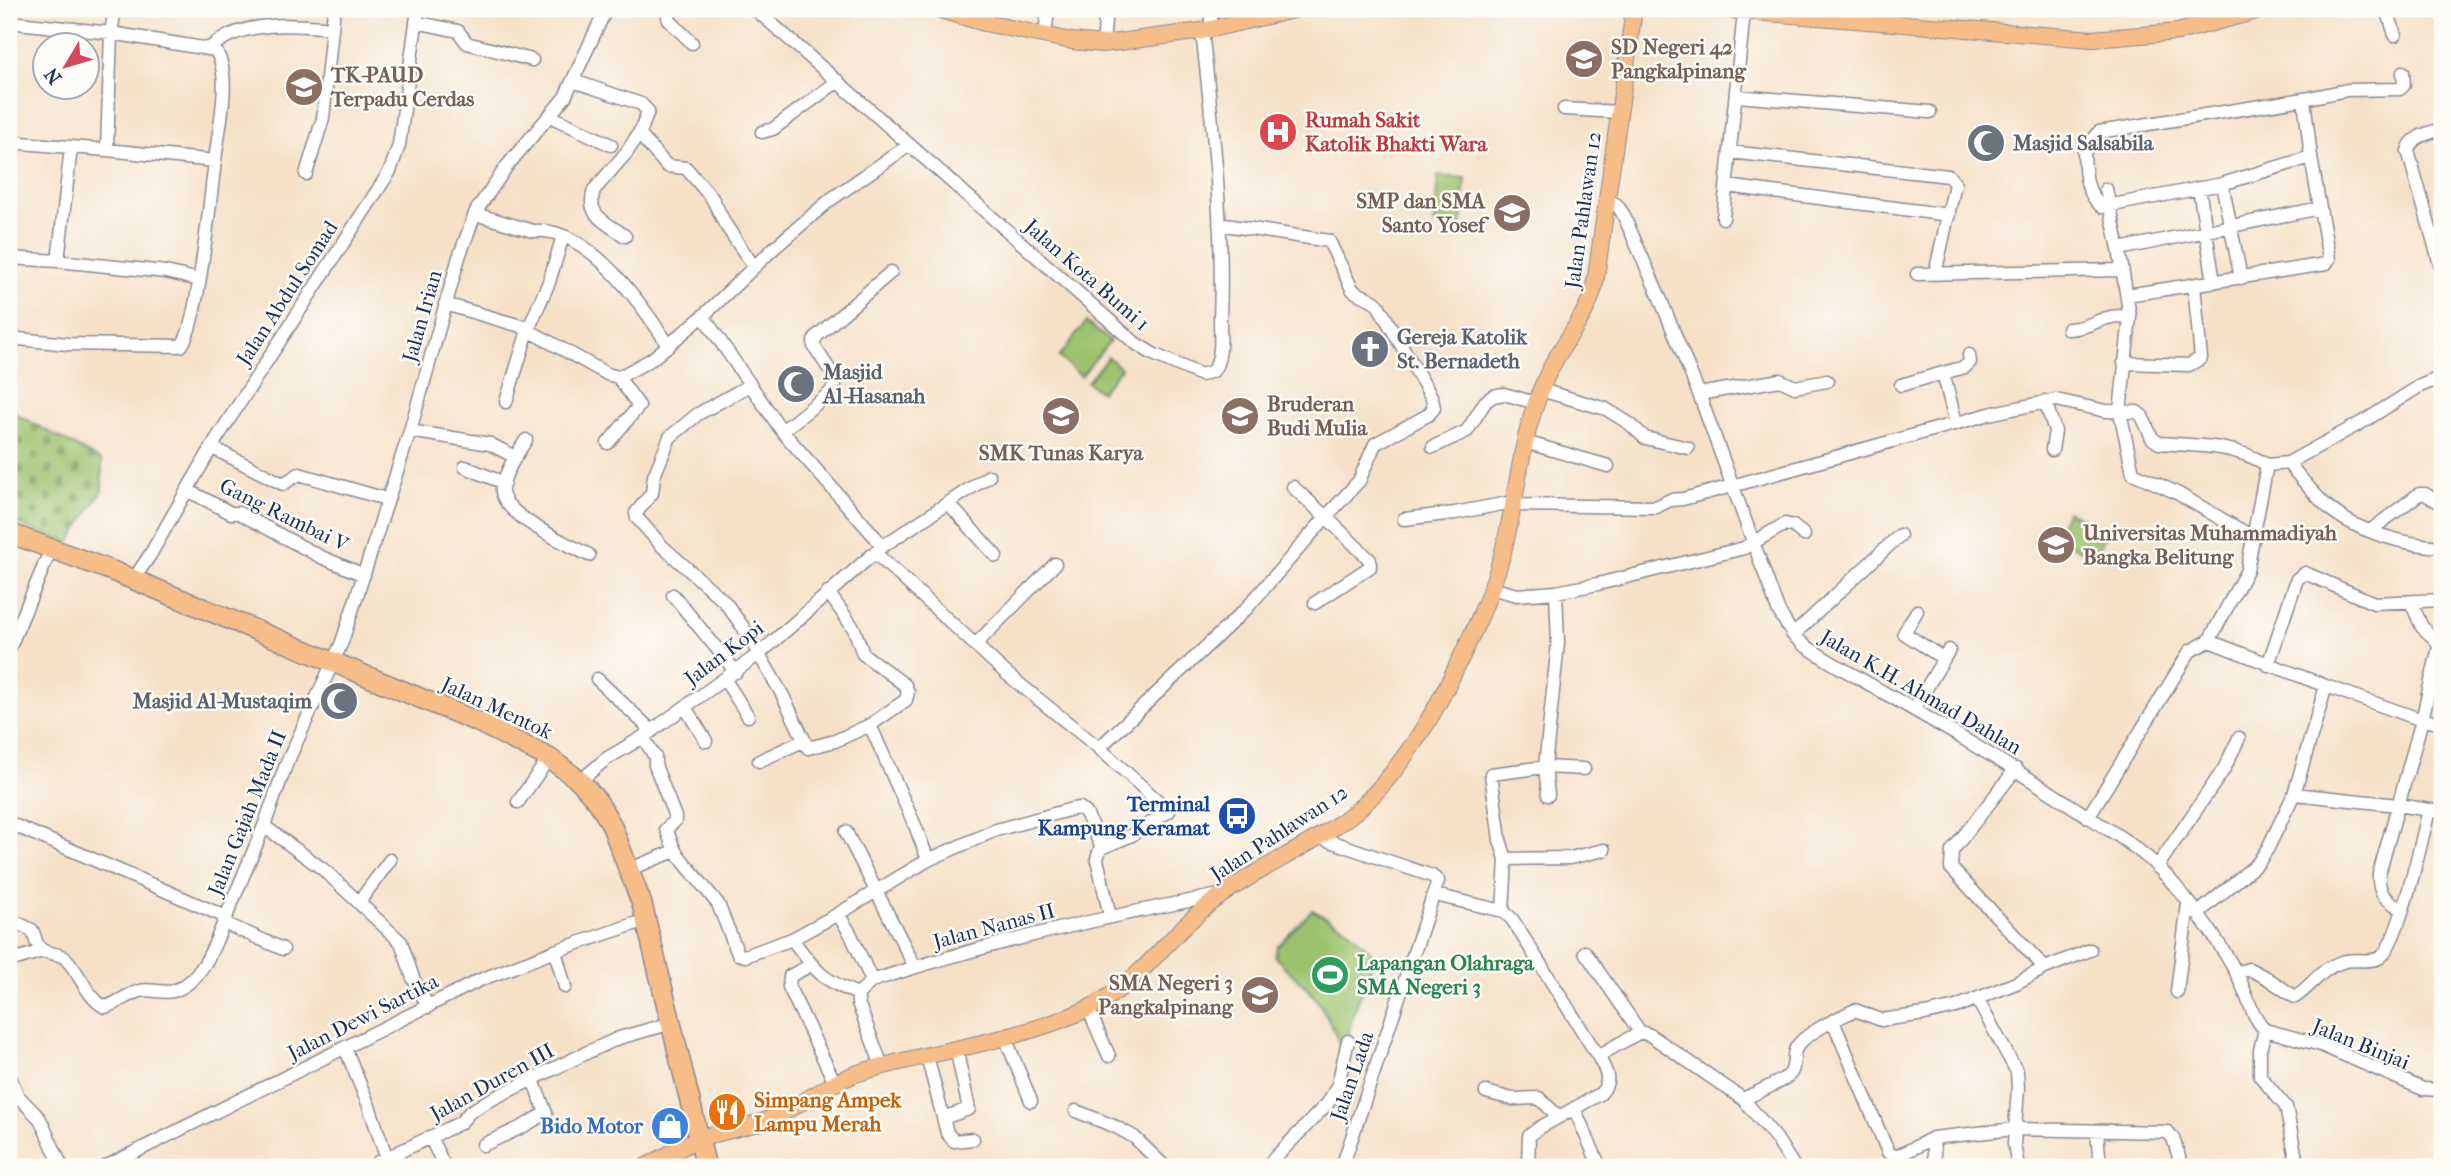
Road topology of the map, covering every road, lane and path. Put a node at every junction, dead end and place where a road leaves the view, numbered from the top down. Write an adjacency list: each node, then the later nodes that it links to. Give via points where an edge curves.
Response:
1 (115, 9): 24 (street)
2 (334, 9): 22 (street)
3 (606, 9): 33 (street, Jalan Irian)
4 (673, 9): 27 (street, via 667,17)
5 (755, 9): 32 (street, Jalan Kota Bumi 1)
6 (937, 9): 20 (main road)
7 (1048, 9): 26 (street)
8 (1106, 9): 28 (street)
9 (1211, 9): 23 (street, Jalan Kota Bumi 1)
10 (1298, 9): 16 (main road)
11 (1634, 9): 37 (main road, Jalan Pahlawan 12)
12 (1717, 9): 17 (main road)
13 (2264, 9): 15 (main road)
14 (2387, 9): 25 (street)
15 (2245, 11): 18 (main road, via 2178,32 2092,39)
16 (1268, 12): 23 (main road)
17 (1744, 12): 18 (main road); 34 (street)
18 (1829, 14)
19 (417, 15): 30 (street, via 458,32 467,43); 107 (street, Jalan Abdul Somad, via 399,145 390,171)
20 (986, 16): 26 (main road)
21 (9, 22): 24 (street)
22 (332, 28): 29 (street, via 291,23 269,26 233,32); 51 (street, via 323,118)
23 (1206, 30): 28 (main road); 62 (street, Jalan Kota Bumi 1)
24 (111, 33): 29 (street); 47 (street)
25 (2395, 35)
26 (1045, 36): 28 (main road)
27 (692, 43)
28 (1103, 44)
29 (209, 48): 50 (street, via 222,62 224,81)
30 (532, 60)
31 (2403, 72): 35 (street, via 2400,89 2355,89)
32 (838, 81): 41 (street); 45 (street, Jalan Kota Bumi 1)
33 (574, 82): 39 (street, Jalan Irian); 42 (street, via 644,105 648,111)
34 (1737, 96): 38 (street); 48 (street)
35 (2304, 99): 49 (street); 57 (street, via 2099,132 2084,152 2085,173 2093,199 2102,207)
36 (1564, 109): 37 (street)
37 (1619, 112): 56 (main road, Jalan Pahlawan 12)
38 (1930, 112)
39 (550, 116): 44 (street); 59 (street, Jalan Irian)
40 (2442, 129): 72 (street, via 2416,138 2408,151)
41 (762, 132)
42 (639, 134): 66 (street, via 591,200 598,217); 70 (street, via 667,166 686,168 705,188)
43 (9, 142): 46 (street)
44 (611, 145)
45 (909, 145): 62 (street, Jalan Kota Bumi 1, via 1135,343 1201,375 1213,371 1219,355); 70 (street, via 830,200)
46 (71, 148): 47 (street); 69 (street)
47 (107, 150): 50 (street)
48 (1730, 152): 53 (street); 60 (street, via 1949,176 1955,184)
49 (2311, 157): 52 (street); 58 (street)
50 (215, 161): 77 (street)
51 (306, 174)
52 (2222, 184): 54 (street); 63 (street)
53 (1727, 186): 60 (street); 61 (street)
54 (2199, 188): 57 (street); 64 (street)
55 (2106, 189): 57 (street)
56 (1607, 198): 96 (street, Jalan K.H. Ahmad Dahlan, via 1625,217); 97 (main road, Jalan Pahlawan 12, via 1590,302)
57 (2110, 206): 67 (street)
58 (2320, 208): 63 (street); 76 (street, via 2329,259 2326,264)
59 (475, 214): 65 (street); 81 (street, Jalan Irian)
60 (1949, 215): 75 (street)
61 (1723, 218)
62 (1219, 224): 125 (street, via 1329,241 1352,289 1378,305 1432,398 1434,408 1428,415 1375,444 1359,481)
63 (2229, 227): 64 (street); 76 (street)
64 (2205, 232): 67 (street); 78 (street)
65 (563, 236): 85 (street); 87 (street, via 602,261)
66 (625, 236)
67 (2119, 249): 71 (street)
68 (9, 258): 69 (street)
69 (58, 261): 77 (street)
70 (754, 267): 82 (street)
71 (2122, 270): 75 (street); 80 (street)
72 (2442, 271)
73 (891, 272): 103 (street, via 817,336 814,346 835,384)
74 (1917, 274): 75 (street)
75 (1935, 274)
76 (2241, 278): 78 (street)
77 (200, 280): 86 (street, via 188,337 178,347)
78 (2214, 282): 79 (street)
79 (2194, 285): 80 (street); 89 (street, via 2201,358 2189,365)
80 (2127, 295): 83 (street)
81 (445, 304): 85 (street); 102 (street, Jalan Irian)
82 (703, 316): 87 (street); 94 (street)
83 (2130, 317): 84 (street, via 2109,316 2085,328); 89 (street)
84 (2068, 329)
85 (528, 330): 91 (street, via 600,372); 99 (street)
86 (9, 338)
87 (669, 346): 91 (street)
88 (1969, 355): 90 (street, via 1967,366)
89 (2124, 362): 100 (street)
90 (1943, 373): 95 (street); 101 (street)
91 (618, 377): 106 (street, via 639,407)
92 (2442, 377): 112 (street)
93 (1827, 381): 96 (street, via 1795,387 1780,380)
94 (750, 385): 103 (street); 153 (street, via 670,436 652,493 636,514 663,547 724,601)
95 (1901, 385)
96 (1699, 394): 118 (street, Jalan K.H. Ahmad Dahlan)
97 (1538, 396): 105 (main road, Jalan Pahlawan 12); 108 (street, via 1493,396 1467,431); 109 (street, via 1606,410 1645,438)
98 (2045, 401): 100 (street); 101 (street); 110 (street, via 2055,430)
99 (506, 402)
100 (2120, 412): 113 (street, via 2140,413 2152,438 2160,443 2230,449); 131 (street, via 2136,476 2177,493)
101 (1956, 423): 118 (street)
102 (410, 431): 111 (street, via 490,444); 121 (street, Jalan Irian)
103 (782, 431): 135 (street)
104 (526, 440): 111 (street)
105 (1525, 442): 115 (street); 123 (main road, Jalan Pahlawan 12)
106 (608, 443)
107 (212, 447): 120 (street, Jalan Abdul Somad); 121 (street, via 283,484 299,474)
108 (1433, 447)
109 (1688, 448)
110 (2052, 450)
111 (514, 457): 117 (street)
112 (2288, 463): 113 (street); 127 (street, via 2329,508)
113 (2267, 465): 131 (street)
114 (465, 467): 117 (street)
115 (1608, 467)
116 (989, 476): 124 (street, Jalan Kopi)
117 (504, 483): 136 (street, via 503,494 515,514)
118 (1732, 486): 123 (street, via 1670,500 1656,508); 132 (street, Jalan K.H. Ahmad Dahlan)
119 (1293, 488): 125 (street)
120 (187, 490): 139 (street, Gang Rambai V); 140 (street, Jalan Abdul Somad)
121 (386, 499): 139 (street, Jalan Irian)
122 (2439, 502): 127 (street, via 2419,494)
123 (1513, 503): 126 (street); 141 (main road, Jalan Pahlawan 12)
124 (948, 504): 135 (street, Jalan Kopi); 137 (street)
125 (1326, 516): 147 (street, via 1371,564); 169 (street, via 1246,610)
126 (1404, 519)
127 (2371, 530): 133 (street, via 2414,545)
128 (9, 533): 134 (highway, Jalan Mentok)
129 (1804, 535): 132 (street, via 1788,524)
130 (1900, 535): 149 (street)
131 (2254, 538): 150 (street, via 2247,569)
132 (1753, 545): 143 (street); 149 (street, Jalan K.H. Ahmad Dahlan, via 1778,610)
133 (2442, 547)
134 (51, 549): 140 (highway, Jalan Mentok); 152 (street)
135 (879, 549): 142 (street, Jalan Kopi); 151 (street)
136 (589, 555)
137 (996, 555)
138 (1055, 564): 151 (street)
139 (364, 575): 154 (street, Jalan Irian)
140 (133, 580): 154 (highway, Jalan Mentok)
141 (1491, 588): 143 (street, via 1517,595); 185 (main road, Jalan Pahlawan 12, via 1428,722 1367,802)
142 (828, 592): 153 (street, Jalan Kopi); 164 (street, via 854,629 863,654 908,692 906,700)
143 (1556, 592): 172 (street, via 1558,643)
144 (673, 594): 156 (street)
145 (2442, 600): 146 (street)
146 (2411, 602): 155 (street, via 2374,603 2305,573 2297,579); 162 (street, via 2421,627 2439,648)
147 (1315, 603)
148 (1917, 611): 160 (street, via 1904,633 1947,654)
149 (1793, 635): 160 (street, Jalan K.H. Ahmad Dahlan)
150 (2209, 641): 155 (street); 181 (street, via 2190,651)
151 (975, 645): 169 (street)
152 (9, 649)
153 (759, 654): 156 (street, Jalan Kopi); 168 (street)
154 (332, 662): 170 (highway, Jalan Mentok, via 478,722); 183 (street, Jalan Gajah Mada II)
155 (2268, 664): 158 (street)
156 (731, 676): 159 (street, Jalan Kopi); 161 (street)
157 (597, 679): 165 (street)
158 (2326, 686): 162 (street); 176 (street)
159 (685, 707): 165 (street, Jalan Kopi); 167 (street)
160 (1914, 709): 174 (street, Jalan K.H. Ahmad Dahlan)
161 (748, 716)
162 (2422, 720): 163 (street); 179 (street)
163 (2442, 723)
164 (870, 726): 168 (street, via 812,749); 191 (street)
165 (648, 734): 175 (street, Jalan Kopi); 188 (street, via 654,765 675,817 666,829)
166 (2239, 738): 192 (street, via 2224,769)
167 (706, 741)
168 (803, 741): 171 (street)
169 (1099, 748): 186 (street, via 1169,811)
170 (549, 758): 175 (highway, Jalan Mentok); 178 (street)
171 (759, 761)
172 (1545, 767): 173 (street); 177 (street); 189 (street, via 1491,774)
173 (1584, 769)
174 (2016, 769): 181 (street, Jalan K.H. Ahmad Dahlan); 216 (street, via 1952,851 1951,868)
175 (580, 780): 193 (highway, Jalan Mentok, via 611,824)
176 (2294, 794): 179 (street); 202 (street, via 2258,863)
177 (1548, 795)
178 (518, 802)
179 (2398, 805): 180 (street); 199 (street, via 2379,887 2384,898)
180 (2436, 811): 199 (street)
181 (2088, 817): 192 (street, Jalan K.H. Ahmad Dahlan)
182 (9, 823): 205 (street, Jalan Gajah Mada II)
183 (264, 826): 197 (street); 205 (street, Jalan Gajah Mada II)
184 (846, 832): 194 (street)
185 (1318, 837): 195 (main road, Jalan Pahlawan 12); 196 (street, via 1437,879)
186 (1101, 848): 191 (street, via 1086,813 1076,808 996,830); 203 (street, via 1097,862)
187 (1604, 850): 189 (street, via 1570,858)
188 (675, 852): 193 (street); 207 (street, via 718,904 738,954 746,956)
189 (1506, 859): 200 (street)
190 (390, 860): 197 (street)
191 (928, 860): 194 (street)
192 (2157, 867): 198 (street, Jalan K.H. Ahmad Dahlan)
193 (630, 869): 206 (highway, Jalan Mentok)
194 (878, 891): 201 (street); 215 (street)
195 (1221, 894): 203 (street, Jalan Nanas II); 224 (main road, Jalan Pahlawan 12, via 1125,987)
196 (1435, 895): 200 (street); 267 (street, Jalan Lada)
197 (359, 902): 223 (street, via 401,942)
198 (2188, 903): 202 (street, Jalan K.H. Ahmad Dahlan); 220 (street)
199 (2402, 909): 217 (street, via 2392,944 2377,960 2345,960 2325,969 2295,998 2249,969)
200 (1503, 911): 237 (street)
201 (838, 914): 207 (street); 218 (street)
202 (2197, 914): 217 (street, Jalan K.H. Ahmad Dahlan)
203 (1110, 916): 215 (street, Jalan Nanas II)
204 (9, 919): 210 (street, via 33,931)
205 (225, 920): 208 (street); 210 (street, via 201,971 186,984 172,991 136,992 107,1007 65,958)
206 (646, 920): 211 (street, Jalan Dewi Sartika); 226 (highway, Jalan Mentok)
207 (792, 939): 214 (street)
208 (283, 949)
209 (2090, 950): 216 (street)
210 (43, 951): 213 (street)
211 (555, 951): 219 (street); 223 (street, Jalan Dewi Sartika, via 480,980)
212 (1585, 952): 228 (street)
213 (9, 961)
214 (811, 965): 221 (street, via 826,981); 241 (street, via 790,976 789,987)
215 (915, 967): 218 (street, Jalan Nanas II)
216 (2045, 968): 222 (street)
217 (2236, 973): 227 (street, Jalan K.H. Ahmad Dahlan)
218 (872, 981): 221 (street, Jalan Nanas II)
219 (565, 987)
220 (2177, 992)
221 (858, 994): 238 (street)
222 (1977, 999): 225 (street, via 1925,1014 1881,1020 1855,1010); 250 (street, via 2017,1072)
223 (428, 1007): 233 (street, Jalan Dewi Sartika)
224 (1088, 1008): 230 (main road, Jalan Pahlawan 12); 236 (street)
225 (1833, 1021): 244 (street, via 1799,1043 1789,1074); 254 (street, via 1888,1152 1898,1156)
226 (672, 1023): 240 (street, Jalan Duren III, via 619,1038); 253 (highway, Jalan Mentok)
227 (2265, 1030): 242 (street, Jalan Binjai, via 2321,1045 2423,1090); 257 (street, via 2260,1076 2286,1107)
228 (1640, 1032): 237 (street); 244 (street, via 1685,1057)
229 (9, 1037): 232 (street)
230 (1005, 1037): 234 (main road, Jalan Pahlawan 12); 245 (street)
231 (1349, 1041): 266 (street, via 1328,1103)
232 (9, 1044)
233 (345, 1048): 258 (street); 261 (street, Jalan Dewi Sartika)
234 (956, 1048): 235 (main road, Jalan Pahlawan 12); 249 (street, via 969,1109)
235 (927, 1056): 238 (main road, Jalan Pahlawan 12); 249 (street)
236 (1109, 1056)
237 (1598, 1056): 246 (street, via 1609,1078 1607,1087)
238 (882, 1066): 241 (main road, Jalan Pahlawan 12)
239 (9, 1075): 260 (street, via 18,1097 40,1119)
240 (533, 1080): 252 (street, Jalan Duren III, via 486,1102 463,1121); 256 (street, via 545,1113)
241 (835, 1083): 253 (main road, Jalan Pahlawan 12, via 781,1114)
242 (2442, 1090)
243 (1486, 1092): 248 (street, via 1512,1099 1538,1098)
244 (1743, 1099): 270 (street)
245 (1031, 1101)
246 (1574, 1108): 248 (street); 269 (street)
247 (1076, 1111): 265 (street, via 1135,1137)
248 (1559, 1116): 268 (street, via 1529,1136)
249 (943, 1118): 255 (street, via 951,1139)
250 (2014, 1129): 251 (street); 254 (street); 272 (street)
251 (2097, 1131): 273 (street); 274 (street, via 2168,1132)
252 (430, 1137): 258 (street, Jalan Duren III); 259 (street)
253 (699, 1138): 263 (main road, Jalan Pahlawan 12); 264 (highway, Jalan Mentok)
254 (1933, 1138): 271 (street)
255 (972, 1139)
256 (483, 1145)
257 (2296, 1158)
258 (387, 1159): 262 (street, Jalan Duren III)
259 (443, 1163)
260 (62, 1167)
261 (105, 1167)
262 (373, 1167)
263 (645, 1167)
264 (706, 1167)
265 (1165, 1167)
266 (1266, 1167)
267 (1342, 1167)
268 (1528, 1167)
269 (1600, 1167)
270 (1794, 1167)
271 (1935, 1167)
272 (2018, 1167)
273 (2100, 1167)
274 (2182, 1167)

